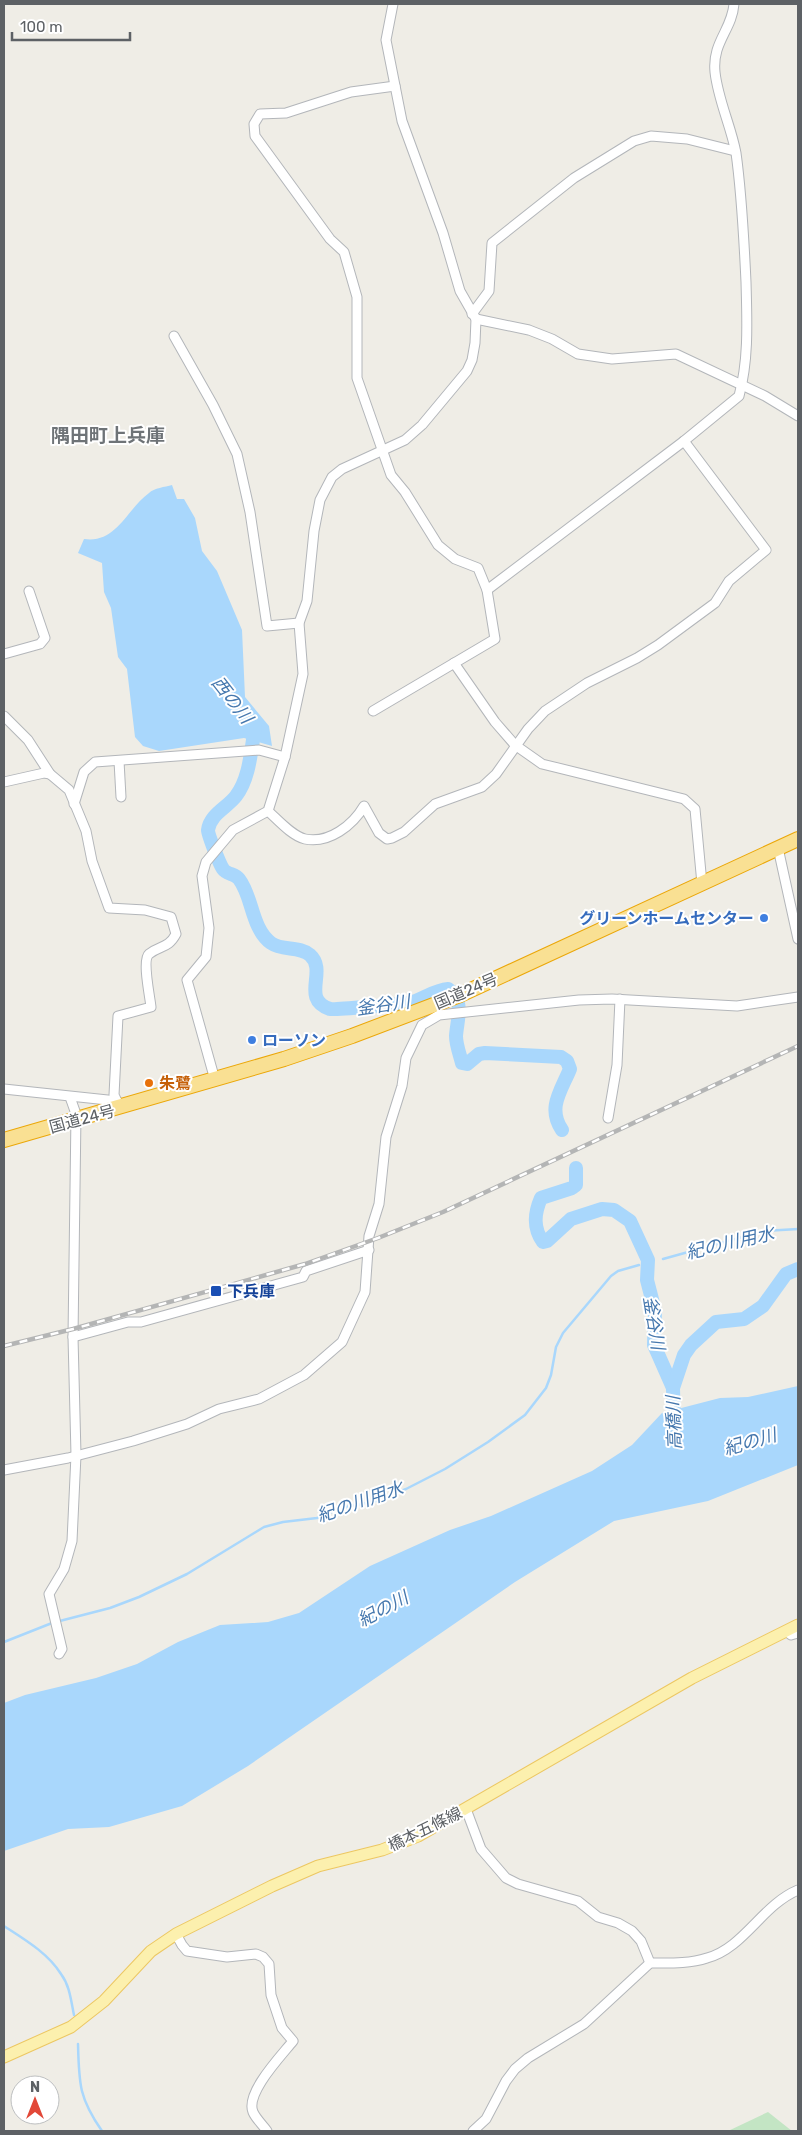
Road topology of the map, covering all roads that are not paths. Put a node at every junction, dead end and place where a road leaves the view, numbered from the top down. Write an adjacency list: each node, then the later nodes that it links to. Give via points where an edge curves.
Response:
1 (393, 4): 3 (street, via 386,40)
2 (734, 4): 4 (street, via 716,48 715,71)
3 (395, 86): 5 (street, via 402,121 443,233 453,272); 10 (street, via 351,92 286,113 260,114 254,124 255,136 330,239 344,252 358,297 357,378)
4 (736, 151): 5 (street, via 687,139 651,136 634,141 574,178 492,243 489,291); 7 (street, via 746,302 747,346)
5 (474, 317): 7 (street, via 529,330 578,354 612,358 676,354); 10 (street, via 475,343 467,371 422,425 405,440)
6 (174, 336): 13 (street, via 237,454 250,512 267,626)
7 (742, 386): 8 (street); 9 (street, via 739,396)
8 (798, 416)
9 (684, 441): 11 (street); 18 (street, via 766,550 729,581 715,603 637,658 565,696 545,711)
10 (381, 449): 11 (street, via 391,475 438,546 456,559 478,568); 13 (street, via 332,477 320,500 307,601)
11 (487, 590): 15 (street, via 495,639)
12 (29, 591): 14 (street, via 46,638 40,644)
13 (299, 623): 19 (street, via 303,674)
14 (4, 654)
15 (454, 663): 16 (street); 18 (street)
16 (373, 711)
17 (4, 716): 21 (street, via 28,740)
18 (515, 745): 25 (street, via 496,774 482,786 435,804 404,832 392,838 379,833 364,806 342,829 324,838 305,839); 28 (street, via 542,764 684,799 695,809)
19 (285, 757): 20 (street, via 259,750); 25 (street)
20 (119, 761): 23 (street); 24 (street, via 95,762 84,772)
21 (50, 774): 22 (street); 24 (street, via 69,790)
22 (4, 782)
23 (121, 797)
24 (74, 804): 35 (street, via 86,831 92,861 109,908 160,912 171,917 176,934 171,943 148,955 144,963 151,1007 118,1016 114,1095)
25 (268, 811): 32 (street, via 233,830 206,862 202,876 209,928 206,957 187,980)
26 (798, 839): 27 (highway, 国道24号)
27 (778, 848): 28 (highway, 国道24号); 29 (street)
28 (702, 884): 32 (highway, 国道24号, via 453,997 344,1039)
29 (798, 939)
30 (798, 997): 31 (street, via 737,1006)
31 (620, 999): 36 (street, via 617,1065); 39 (street, via 579,1000 460,1013 439,1016 422,1025 406,1058 402,1086 386,1137 379,1204 369,1236)
32 (215, 1080): 35 (highway, 国道24号)
33 (4, 1089): 34 (street)
34 (70, 1097): 35 (street); 37 (street)
35 (119, 1104): 37 (highway, 国道24号)
36 (608, 1118)
37 (75, 1120): 38 (highway, 国道24号); 40 (street)
38 (4, 1140)
39 (369, 1250): 40 (street, via 306,1271 303,1277 141,1322 128,1322); 41 (street, via 365,1292 352,1324 342,1342 304,1375 259,1399 219,1409 187,1424 133,1441)
40 (73, 1337): 41 (street)
41 (76, 1455): 42 (street); 46 (street, via 71,1546 64,1569 49,1594 62,1649)
42 (4, 1470)
43 (798, 1625): 44 (main road, 橋本五條線)
44 (786, 1631): 45 (street, via 791,1635); 47 (main road, 橋本五條線, via 692,1678)
45 (798, 1633)
46 (59, 1654)
47 (466, 1809): 49 (main road, 橋本五條線, via 401,1844 318,1866); 50 (street, via 481,1850 506,1878 578,1901 598,1918 632,1931 641,1941)
48 (798, 1890): 50 (street, via 775,1903 728,1948 708,1958)
49 (176, 1934): 51 (main road, 橋本五條線, via 151,1951 104,2001 71,2027); 52 (street, via 187,1951 227,1957 256,1954 269,1964 271,1995 282,2028 293,2041 257,2087 252,2102 252,2112)
50 (650, 1962): 53 (street, via 584,2024 515,2069 486,2119)
51 (4, 2057)
52 (267, 2131)
53 (473, 2131)

